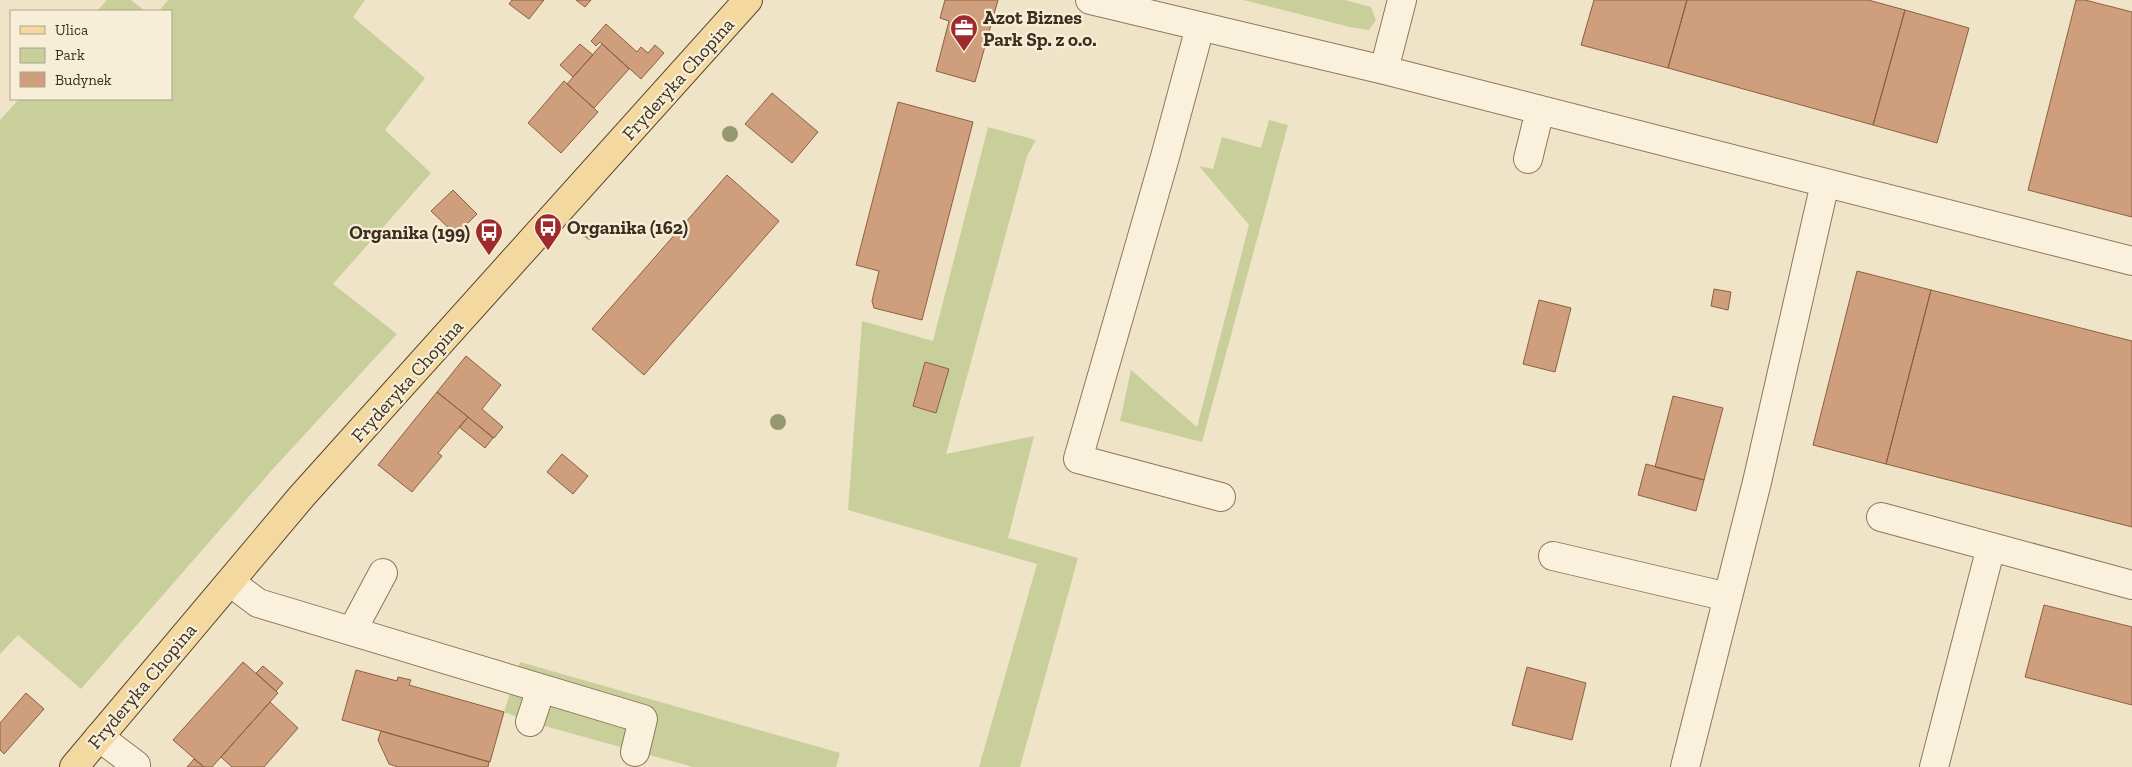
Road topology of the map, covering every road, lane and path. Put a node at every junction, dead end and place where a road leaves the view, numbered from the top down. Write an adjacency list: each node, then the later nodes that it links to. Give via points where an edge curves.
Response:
1 (748, 0): 16 (main road, Fryderyka Chopina, via 302,496)
2 (1090, 0): 4 (lane)
3 (1402, 0): 6 (lane)
4 (1137, 6): 5 (lane)
5 (1200, 27): 6 (lane); 11 (lane, via 1078,459)
6 (1384, 70): 7 (lane)
7 (1540, 110): 8 (lane); 9 (lane)
8 (1528, 159)
9 (1825, 183): 10 (lane); 18 (lane)
10 (2132, 262)
11 (1221, 497)
12 (1881, 517): 13 (lane)
13 (1991, 548): 17 (lane); 27 (lane)
14 (1553, 556): 18 (lane)
15 (383, 573): 19 (lane)
16 (230, 582): 19 (lane, via 258,603); 22 (main road, Fryderyka Chopina)
17 (2132, 585)
18 (1728, 597): 26 (lane)
19 (352, 631): 20 (lane)
20 (541, 689): 21 (lane); 23 (lane, via 643,719)
21 (530, 722)
22 (99, 737): 24 (lane); 25 (main road, Fryderyka Chopina)
23 (635, 752)
24 (136, 765)
25 (74, 767)
26 (1685, 767)
27 (1934, 767)

